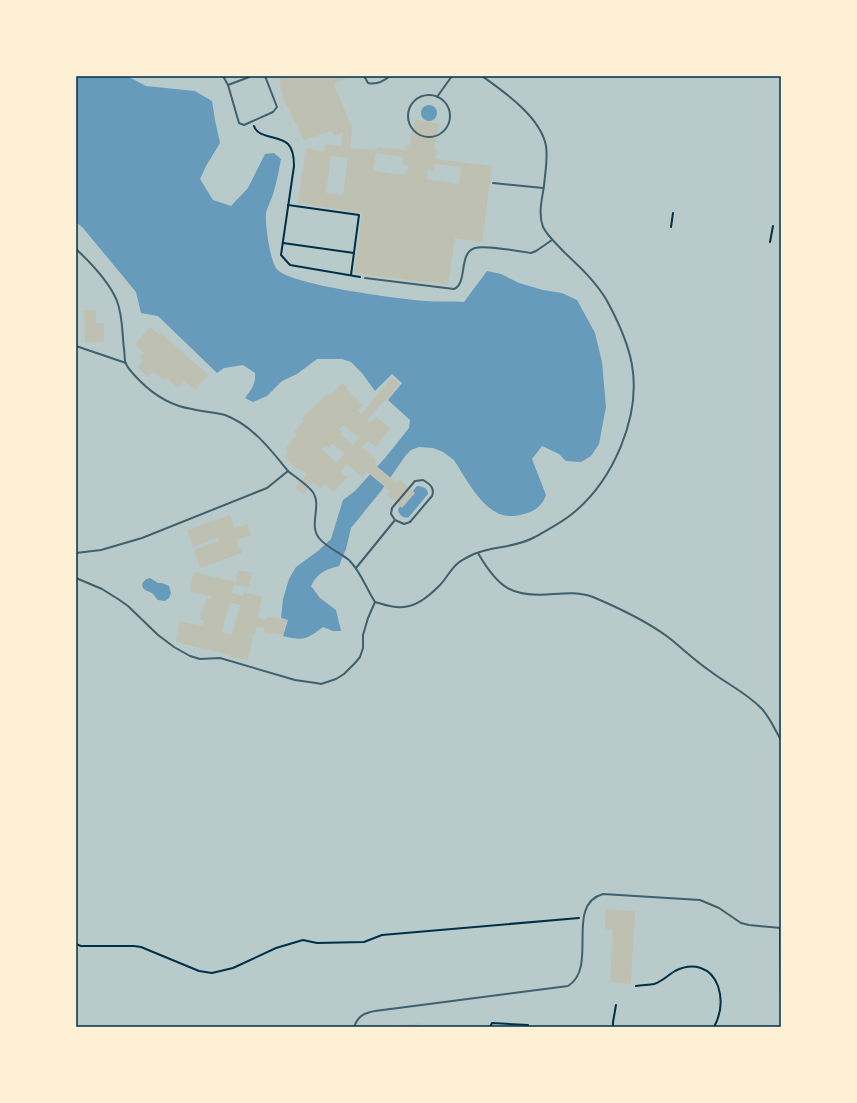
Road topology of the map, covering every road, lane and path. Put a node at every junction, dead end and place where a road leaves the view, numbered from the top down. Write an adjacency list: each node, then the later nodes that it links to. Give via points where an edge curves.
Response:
1 (223, 76): 8 (lane)
2 (252, 76): 8 (lane)
3 (265, 76): 10 (lane, via 277,107 273,112)
4 (364, 76): 5 (lane, via 368,83 372,84)
5 (390, 76)
6 (452, 76): 9 (lane)
7 (482, 76): 12 (lane, via 510,96 540,131 545,142 547,159)
8 (228, 85): 10 (lane, via 239,123 244,125)
9 (437, 97): 9 (lane, via 422,96 411,104 408,117 419,135 434,136 446,129 449,109)
10 (252, 121): 13 (path, via 260,133 284,141 290,147 294,166)
11 (493, 183): 12 (lane)
12 (543, 188): 17 (lane, via 541,218 546,233)
13 (288, 205): 19 (path); 21 (path, via 359,215)
14 (673, 212): 16 (path)
15 (773, 226): 18 (path)
16 (671, 227)
17 (552, 240): 23 (lane, via 530,253 474,248 467,254 459,284 454,289); 28 (lane, via 592,279 617,320 632,364 634,380 629,420 622,444 602,483 572,514 533,538 516,545)
18 (770, 242)
19 (282, 243): 21 (path); 22 (path, via 281,255 290,265)
20 (76, 248): 25 (lane, via 105,281 116,300 122,323)
21 (354, 254): 22 (path)
22 (351, 275): 23 (path)
23 (365, 278)
24 (76, 346): 25 (lane)
25 (126, 363): 26 (lane, via 140,381 163,399 192,410 208,411 239,422 273,452)
26 (288, 471): 29 (lane, via 267,488 142,538 101,550); 30 (lane, via 312,491 316,500 314,525 320,539)
27 (395, 520): 27 (lane, via 410,522 432,496 432,487 423,480 414,482 392,508 391,514); 30 (lane)
28 (478, 553): 32 (lane, via 456,564 439,587 418,603 398,607); 33 (lane, via 495,579 510,590 534,595 583,594 646,622 749,697 763,710)
29 (76, 554)
30 (356, 568): 32 (lane)
31 (76, 578): 32 (lane, via 118,599 158,635 194,658 220,658 295,680 321,684 336,680 360,657 363,635)
32 (376, 602)
33 (781, 740)
34 (584, 918): 35 (lane, via 591,901 599,896 613,894 700,900 719,908 741,923); 36 (path, via 382,935 364,942 317,943 303,940 276,948 233,968 212,972 199,971 142,947); 40 (lane, via 580,972 568,986 375,1011 361,1015)
35 (781, 928): 38 (lane)
36 (76, 944)
37 (636, 986): 44 (path, via 653,984 688,967 695,966 706,970 716,982 720,998 721,1009)
38 (781, 999)
39 (616, 1005): 43 (path)
40 (354, 1027)
41 (490, 1027): 42 (path, via 492,1023)
42 (528, 1027)
43 (613, 1027)
44 (714, 1027)

